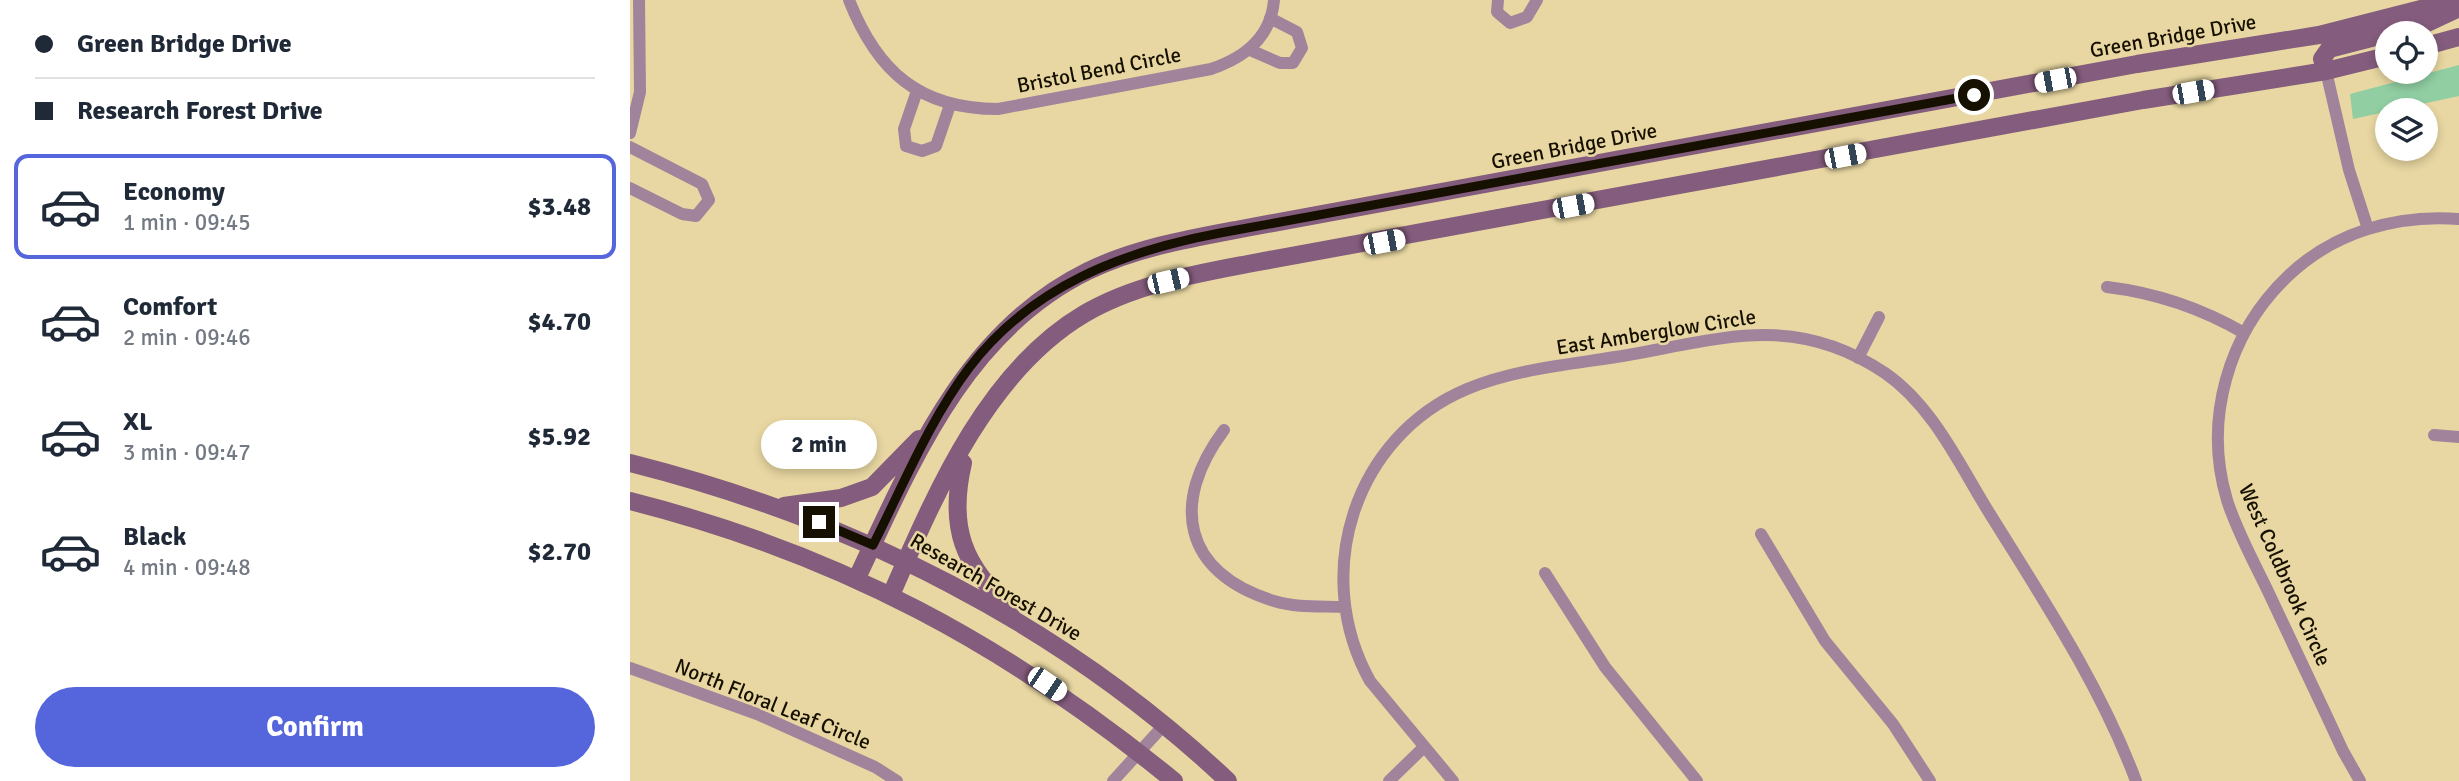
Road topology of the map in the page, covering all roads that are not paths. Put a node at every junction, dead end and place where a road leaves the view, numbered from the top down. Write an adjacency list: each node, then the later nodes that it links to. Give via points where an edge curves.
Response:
1 (639, 0): 18 (street, via 640,92)
2 (849, 0): 16 (street, Bristol Bend Circle, via 881,61)
3 (1274, 0): 8 (street, Bristol Bend Circle)
4 (1498, 0): 5 (street, via 1497,12 1510,23 1527,17)
5 (1537, 0)
6 (2456, 0): 27 (main road, Green Bridge Drive, via 2319,35 2137,64 1159,246 1091,270 1041,299 969,367)
7 (2459, 8): 9 (main road)
8 (1270, 18): 13 (street, Bristol Bend Circle); 13 (street, via 1297,32 1302,48 1298,56 1293,63 1280,63)
9 (2431, 21)
10 (2375, 37): 15 (main road, via 2329,49 2322,59)
11 (2459, 37): 12 (main road)
12 (2438, 43)
13 (1250, 50): 17 (street, Bristol Bend Circle, via 1236,61 1211,69 998,109)
14 (2375, 59): 15 (main road)
15 (2326, 71): 22 (street); 30 (main road, via 2143,100 1168,281 1106,303 1063,328 998,389)
16 (917, 91): 17 (street, Bristol Bend Circle); 17 (street, via 904,130 906,146 922,151 936,146)
17 (950, 105)
18 (630, 133)
19 (630, 147): 20 (street, via 702,184 709,200 696,216 682,214)
20 (630, 188)
21 (2459, 219): 22 (street, West Coldbrook Circle, via 2417,218)
22 (2368, 229): 25 (street, West Coldbrook Circle, via 2329,246 2292,272 2263,302)
23 (2107, 287): 25 (street, via 2173,300)
24 (1879, 317): 26 (street)
25 (2244, 333): 56 (street, West Coldbrook Circle, via 2228,370 2219,415 2219,460 2228,501)
26 (1858, 358): 41 (street, East Amberglow Circle, via 1800,337 1741,335 1510,376 1450,397 1398,435 1362,489 1344,551); 55 (street, East Amberglow Circle, via 1901,387 1934,425 2077,654)
27 (937, 418): 34 (main road, via 872,487 841,498); 36 (main road, Green Bridge Drive)
28 (1224, 430): 41 (street, via 1197,474 1191,496 1195,541 1204,557 1250,592 1276,602)
29 (2434, 435): 31 (street)
30 (969, 436): 37 (main road); 42 (main road, via 956,492 957,527 986,587)
31 (2459, 437)
32 (630, 463): 34 (main road, Research Forest Drive)
33 (630, 501): 39 (main road, via 767,542)
34 (779, 507): 36 (main road, Research Forest Drive)
35 (1760, 534): 54 (street, via 1825,640 1893,724)
36 (873, 545): 37 (main road, Research Forest Drive); 39 (main road, Green Bridge Drive)
37 (906, 561): 40 (main road); 42 (main road, Research Forest Drive)
38 (1545, 573): 53 (street, via 1605,667)
39 (857, 578): 40 (main road)
40 (891, 596): 46 (main road, via 1016,663)
41 (1344, 607): 45 (street, East Amberglow Circle, via 1353,645 1370,681)
42 (1036, 633): 44 (main road, Research Forest Drive)
43 (630, 668): 47 (street, North Floral Leaf Circle, via 757,715 876,767)
44 (1164, 725): 46 (street); 50 (main road, Research Forest Drive)
45 (1424, 747): 51 (street); 52 (street, East Amberglow Circle)
46 (1139, 753): 48 (street); 49 (main road)
47 (897, 781)
48 (1113, 781)
49 (1174, 781)
50 (1228, 781)
51 (1389, 781)
52 (1453, 781)
53 (1697, 781)
54 (1930, 781)
55 (2136, 781)
56 (2360, 781)

